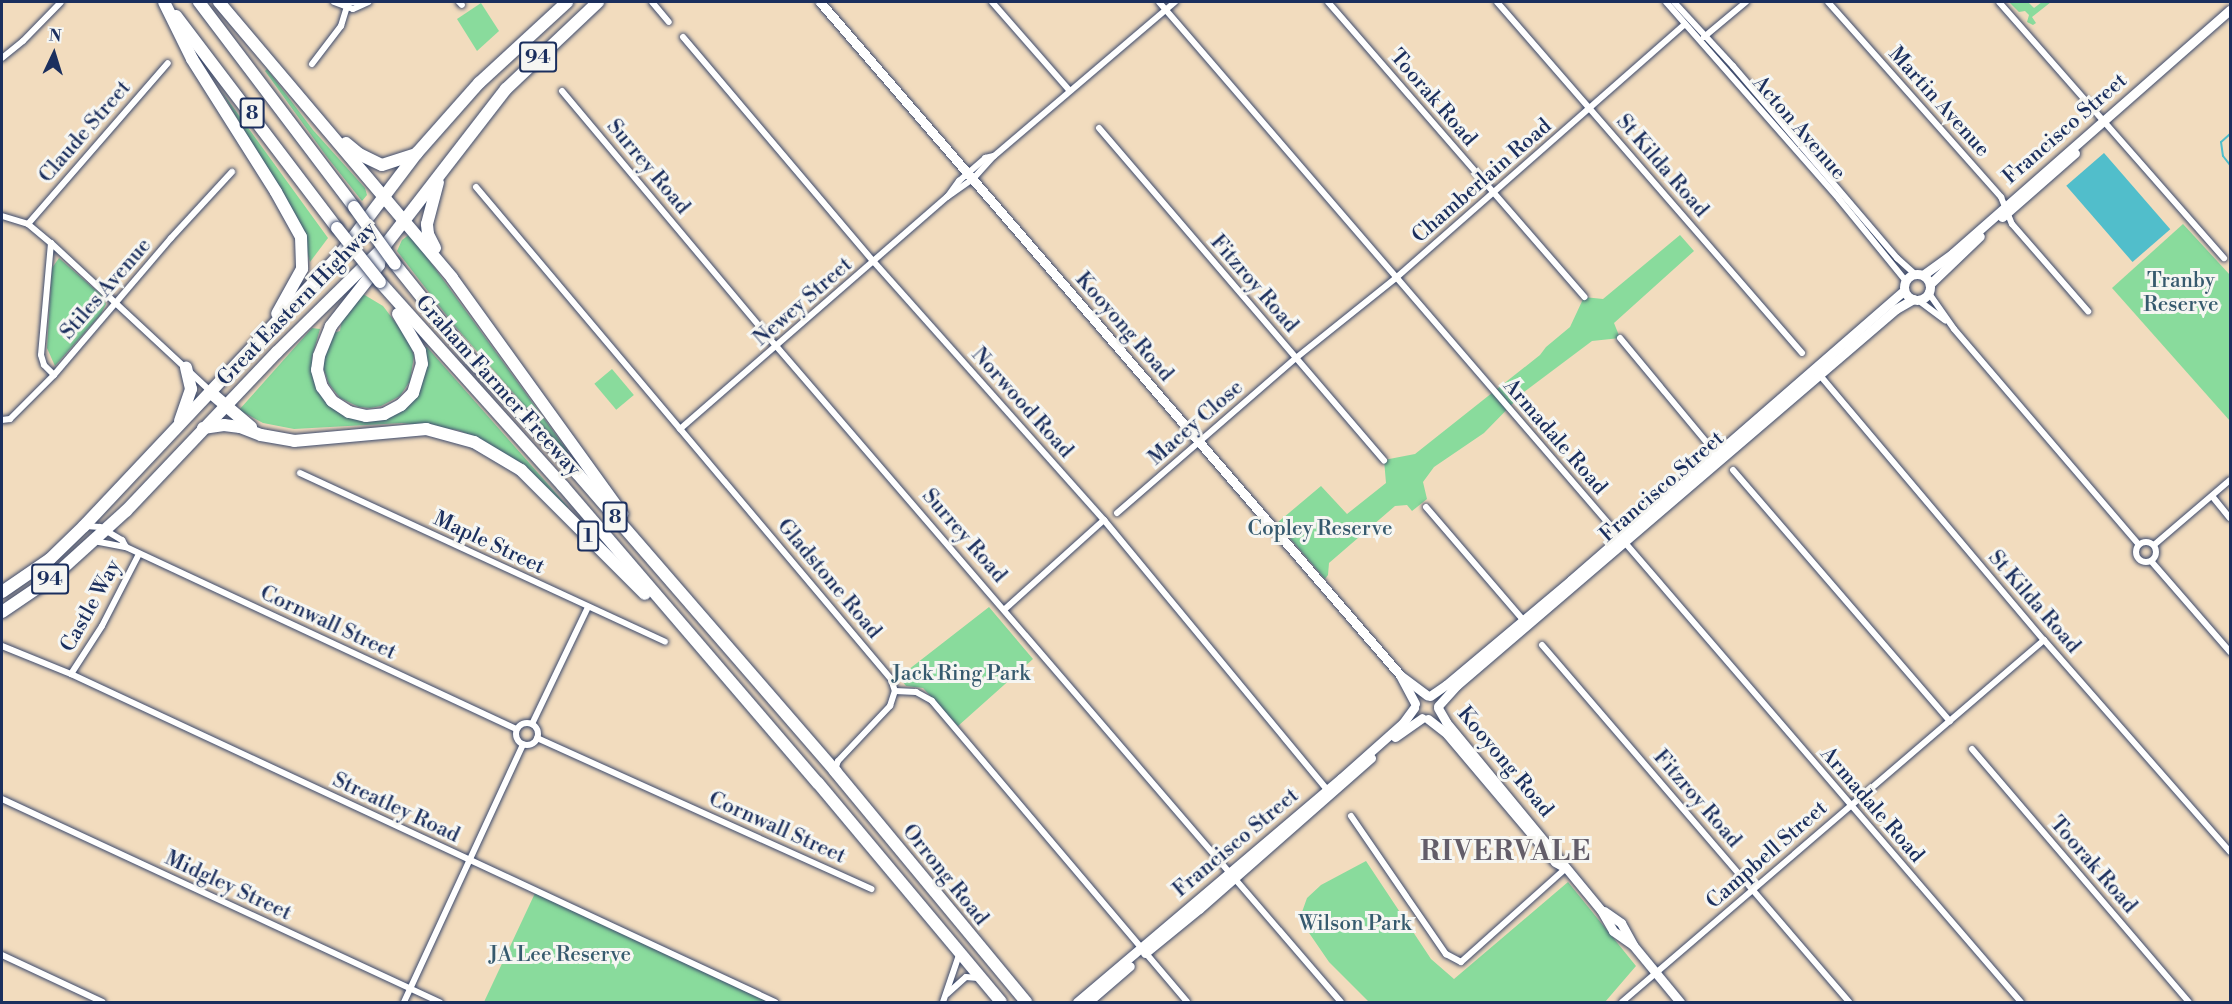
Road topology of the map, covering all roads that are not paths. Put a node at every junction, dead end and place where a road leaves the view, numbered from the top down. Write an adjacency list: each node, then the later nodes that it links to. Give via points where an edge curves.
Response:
1 (60, 2): 30 (street)
2 (164, 2): 60 (highway, Graham Farmer Freeway / 8, bridge); 66 (highway, via 192,59 301,237 302,269)
3 (199, 2): 102 (highway, Graham Farmer Freeway / 8, bridge, via 395,264 476,365)
4 (219, 2): 37 (highway)
5 (334, 2): 22 (street)
6 (361, 2): 22 (street)
7 (369, 2): 22 (street, via 359,8)
8 (598, 2): 41 (highway, Great Eastern Highway / 94, via 506,89)
9 (652, 2): 26 (street)
10 (820, 2): 42 (street, Kooyong Road)
11 (992, 2): 33 (street)
12 (1159, 2): 23 (street, Armadale Road)
13 (1175, 2): 23 (street, Newey Street)
14 (1328, 2): 44 (street, Toorak Road)
15 (1497, 2): 35 (street, St Kilda Road)
16 (1665, 2): 27 (street, Acton Avenue)
17 (1674, 2): 29 (street, Acton Avenue)
18 (1746, 2): 29 (street)
19 (1828, 2): 46 (street, Martin Avenue, via 2001,196)
20 (1999, 2): 36 (street)
21 (564, 3): 39 (highway, Great Eastern Highway / 94, via 479,83)
22 (346, 4): 32 (street, via 341,26)
23 (1165, 9): 33 (street, Newey Street); 55 (street, Armadale Road)
24 (2230, 10): 36 (street, Francisco Street)
25 (2230, 17): 36 (street, Francisco Street)
26 (669, 22)
27 (1685, 24): 29 (street, Acton Avenue); 35 (street, Chamberlain Road)
28 (683, 37): 53 (street, Norwood Road)
29 (1703, 38): 54 (street, Acton Avenue, via 1897,258); 57 (street, Acton Avenue)
30 (2, 58)
31 (168, 63): 49 (street, Claude Street)
32 (312, 64)
33 (1069, 90): 42 (street, Newey Street)
34 (562, 91): 68 (street, Surrey Road)
35 (1590, 108): 44 (street, Chamberlain Road); 69 (street, St Kilda Road)
36 (2104, 122): 46 (street, Francisco Street); 52 (street)
37 (326, 128): 39 (highway, via 359,154 382,165); 45 (highway)
38 (1099, 128): 70 (street, Fitzroy Road)
39 (417, 153): 45 (highway, Great Eastern Highway / 94)
40 (232, 172): 63 (street, Stiles Avenue)
41 (442, 172): 48 (highway, Great Eastern Highway / 94); 56 (highway, via 426,224)
42 (970, 176): 53 (street, Newey Street); 81 (street, Kooyong Road)
43 (476, 187): 79 (street, Gladstone Road)
44 (1494, 192): 55 (street, Chamberlain Road); 61 (street, Toorak Road)
45 (384, 198): 48 (highway); 66 (highway, Great Eastern Highway / 94, via 342,252)
46 (2006, 209): 54 (street, Francisco Street, via 1953,253); 58 (street, Francisco Street); 64 (street, Martin Avenue, via 2012,224)
47 (2, 216): 49 (street)
48 (405, 220): 51 (highway, Great Eastern Highway / 94); 56 (highway)
49 (27, 224): 50 (street)
50 (51, 243): 63 (street); 73 (street, via 41,355)
51 (383, 248): 60 (highway, via 379,265 331,326 318,356 322,387 349,412 366,416 384,414 401,405 413,393 419,379 420,351); 75 (highway, Great Eastern Highway / 94)
52 (2224, 258)
53 (874, 262): 68 (street, Newey Street); 91 (street, Norwood Road)
54 (1919, 274): 57 (street, Francisco Street); 58 (street)
55 (1397, 277): 70 (street, Chamberlain Road); 94 (street, Armadale Road)
56 (452, 278): 102 (highway)
57 (1905, 280): 59 (street)
58 (1929, 288): 62 (street, Francisco Street); 65 (street)
59 (1904, 291): 62 (street); 72 (street, Francisco Street)
60 (388, 293): 106 (highway, Graham Farmer Freeway / 8, via 563,486)
61 (1584, 297)
62 (1915, 299): 65 (street); 72 (street, Francisco Street, via 1896,309)
63 (117, 303): 71 (street); 73 (street, Stiles Avenue)
64 (2088, 311)
65 (1954, 329): 96 (street)
66 (264, 335): 74 (highway, Great Eastern Highway / 94)
67 (1620, 338): 82 (street)
68 (777, 346): 79 (street, Newey Street); 104 (street, Surrey Road)
69 (1802, 353)
70 (1296, 358): 81 (street, Macey Close); 83 (street, Fitzroy Road)
71 (186, 368): 74 (street); 77 (highway, via 191,389)
72 (1818, 373): 82 (street, Francisco Street); 108 (street, St Kilda Road)
73 (54, 375): 76 (street, Stiles Avenue, via 10,419)
74 (210, 392): 75 (highway, 1); 77 (highway, Great Eastern Highway / 94)
75 (225, 406): 78 (highway, Great Eastern Highway / 94); 80 (highway, 1)
76 (2, 420)
77 (178, 427): 92 (highway, Great Eastern Highway / 94)
78 (203, 428): 80 (highway, 1, via 224,425); 93 (highway, Great Eastern Highway / 94)
79 (680, 429): 115 (street, Gladstone Road, via 891,679)
80 (261, 435): 106 (highway, 1, via 294,441 426,429 474,442 521,470 629,579)
81 (1199, 441): 89 (street, Macey Close); 114 (street, Kooyong Road)
82 (1719, 457): 94 (street, Francisco Street)
83 (1384, 460)
84 (1733, 470): 120 (street)
85 (300, 473): 103 (street, Maple Street)
86 (2230, 480): 87 (street)
87 (2212, 496): 90 (street); 97 (street)
88 (1426, 507): 107 (street)
89 (1117, 513)
90 (2230, 518)
91 (1104, 520): 104 (street); 128 (street, Norwood Road)
92 (84, 526): 93 (street, Cornwall Street); 101 (highway, Great Eastern Highway / 94, via 50,559)
93 (105, 530): 95 (highway, Great Eastern Highway / 94); 98 (street, Cornwall Street)
94 (1622, 540): 107 (street, Francisco Street); 130 (street, Armadale Road)
95 (94, 541): 98 (street, Cornwall Street); 105 (highway, Great Eastern Highway / 94, via 52,578)
96 (2139, 545): 97 (street); 100 (street, via 2139,559)
97 (2154, 545): 100 (street, via 2156,557)
98 (126, 547): 99 (street, Cornwall Street)
99 (139, 554): 113 (street, Castle Way, via 102,626); 122 (street, Cornwall Street)
100 (2151, 561): 112 (street)
101 (2, 592)
102 (681, 592): 126 (highway, Graham Farmer Freeway / 8)
103 (588, 607): 109 (street, Maple Street); 121 (street)
104 (1005, 609): 135 (street, Surrey Road)
105 (2, 612)
106 (678, 622): 127 (highway, Graham Farmer Freeway / 8)
107 (1526, 623): 116 (street, Francisco Street); 118 (street, Francisco Street)
108 (2044, 640): 120 (street, Campbell Street); 132 (street, St Kilda Road)
109 (665, 642)
110 (1542, 645): 137 (street, Fitzroy Road)
111 (2, 646): 113 (street, Streatley Road)
112 (2230, 652)
113 (71, 674): 133 (street, Streatley Road)
114 (1400, 675): 116 (street, Kooyong Road); 117 (street, Kooyong Road)
115 (895, 691): 126 (street, via 890,706); 138 (street, via 916,692 932,702)
116 (1428, 695): 117 (street, via 1419,697); 118 (street)
117 (1414, 706): 119 (street); 128 (street, Francisco Street, via 1403,723)
118 (1438, 707): 119 (street, via 1435,715); 134 (street, Kooyong Road, via 1446,722)
119 (1425, 718): 128 (street, Francisco Street); 134 (street, Kooyong Road, via 1447,734 1555,862)
120 (1950, 721): 130 (street, Campbell Street)
121 (532, 724): 122 (street, via 525,723); 123 (street, via 538,730)
122 (517, 729): 124 (street, via 517,738)
123 (537, 738): 124 (street, via 531,744); 136 (street, Cornwall Street)
124 (523, 744): 133 (street)
125 (1972, 749): 161 (street, Toorak Road)
126 (836, 766): 145 (highway, Orrong Road / 8)
127 (818, 783): 139 (highway, Orrong Road / 8)
128 (1329, 792): 135 (street, Francisco Street)
129 (2, 799): 143 (street, Midgley Street)
130 (1850, 805): 137 (street, Campbell Street); 160 (street, Armadale Road)
131 (1351, 816): 134 (street, via 1446,954 1461,962)
132 (2230, 852)
133 (469, 860): 143 (street); 149 (street, Streatley Road)
134 (1566, 868): 141 (street, Kooyong Road, via 1601,910 1621,923 1632,945)
135 (1234, 874): 138 (street, Francisco Street); 156 (street, Surrey Road)
136 (872, 889)
137 (1753, 890): 141 (street, Campbell Street); 159 (street, Fitzroy Road)
138 (1143, 950): 153 (street, Francisco Street); 154 (street, Francisco Street); 155 (street)
139 (960, 951): 142 (highway, Orrong Road / 8); 144 (street)
140 (2, 955): 146 (street)
141 (1654, 972): 157 (street, Campbell Street); 158 (street, Kooyong Road)
142 (981, 978): 144 (street, via 966,977); 151 (highway, Orrong Road / 8)
143 (410, 989): 147 (street); 148 (street, Midgley Street)
144 (947, 994): 150 (street)
145 (1022, 998): 152 (highway)
146 (104, 1002)
147 (404, 1002)
148 (440, 1002)
149 (775, 1002)
150 (943, 1002)
151 (1001, 1002)
152 (1037, 1002)
153 (1077, 1002)
154 (1088, 1002)
155 (1187, 1002)
156 (1341, 1002)
157 (1622, 1002)
158 (1680, 1002)
159 (1849, 1002)
160 (2020, 1002)
161 (2188, 1002)

